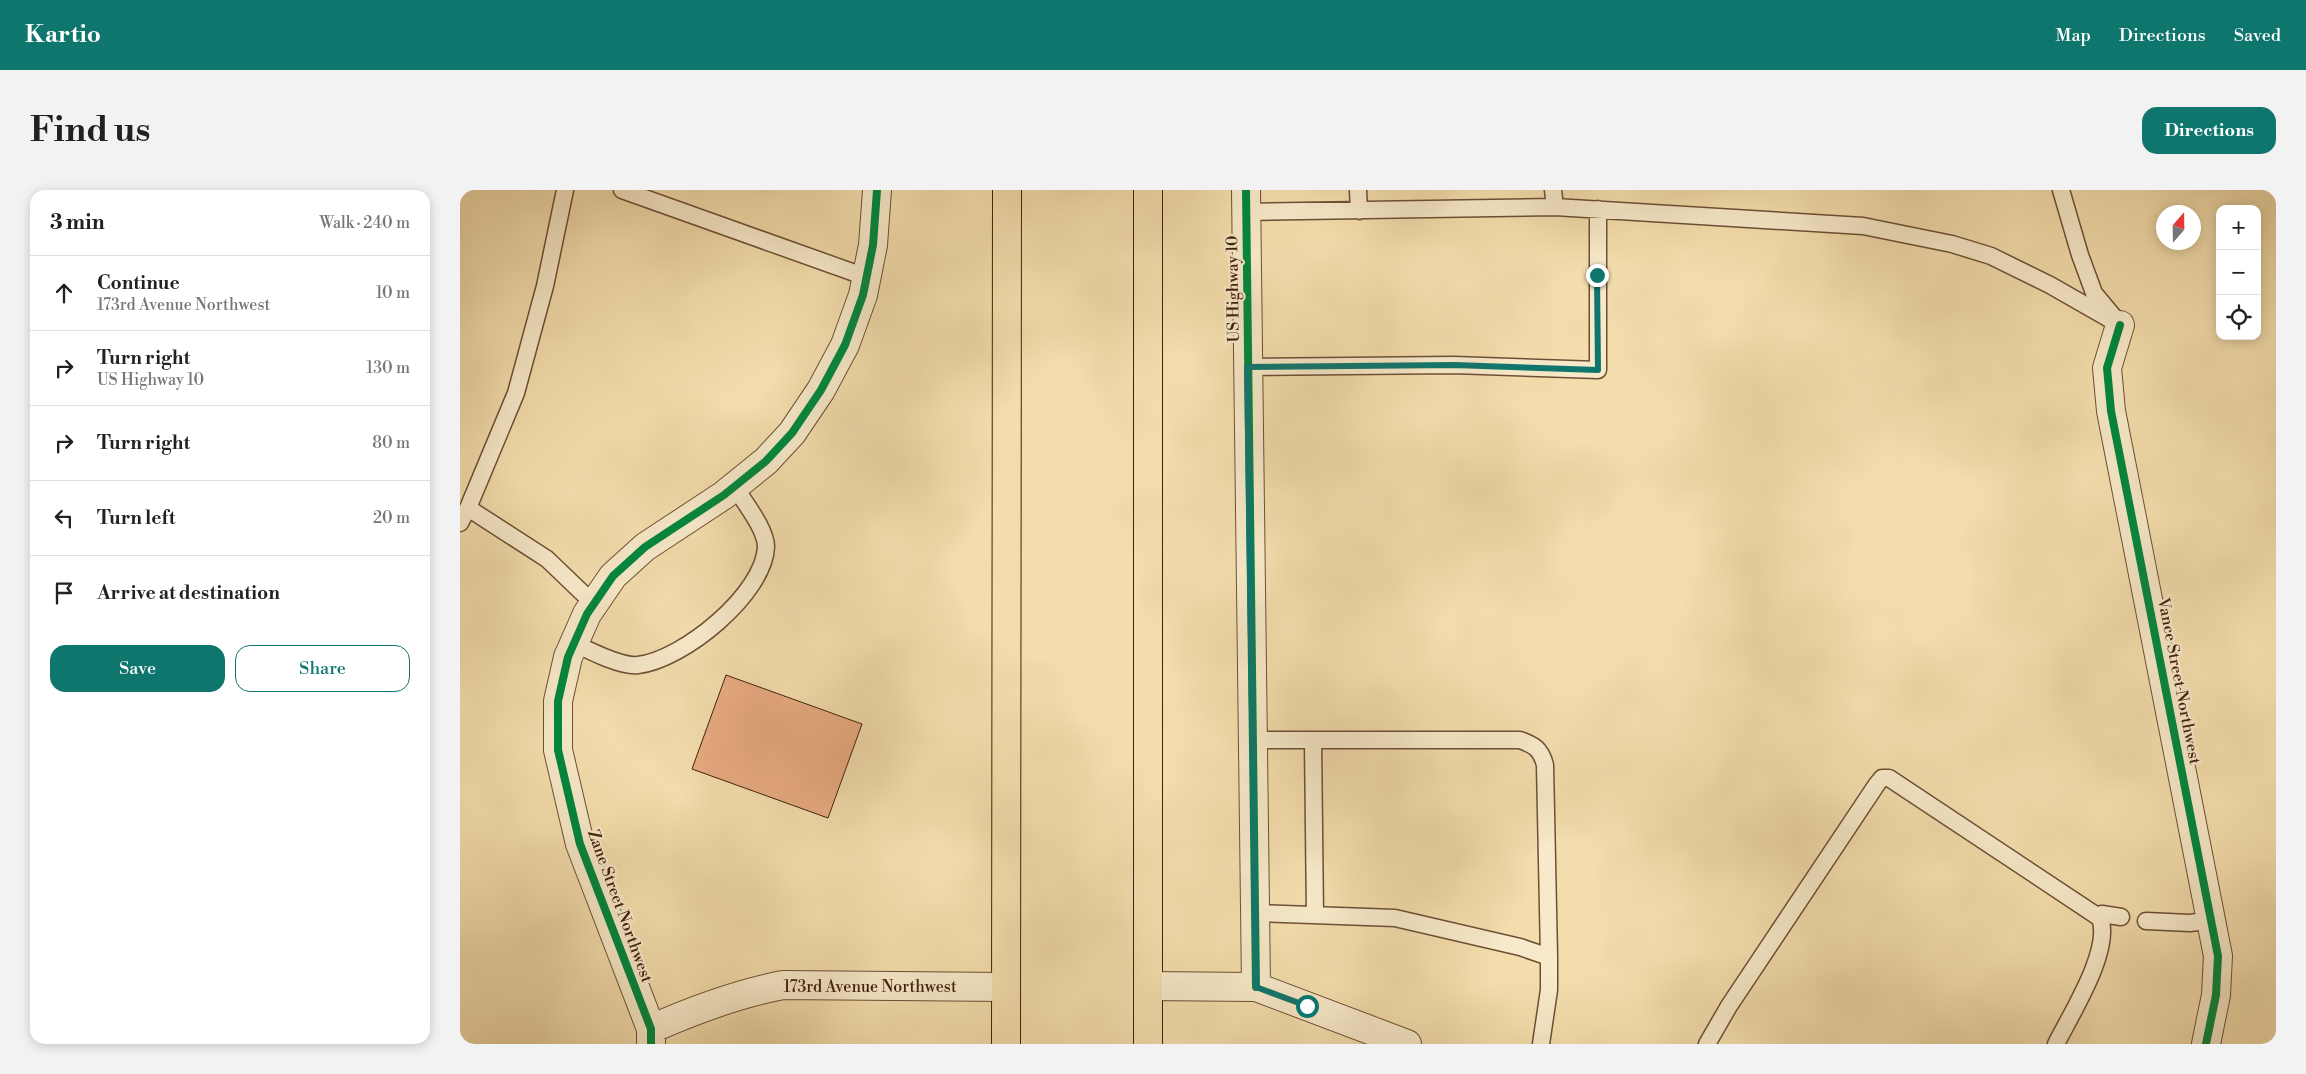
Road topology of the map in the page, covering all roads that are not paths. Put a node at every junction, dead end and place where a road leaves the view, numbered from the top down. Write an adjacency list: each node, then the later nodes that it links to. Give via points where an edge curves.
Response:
1 (565, 190): 17 (lane, via 545,286 516,393)
2 (622, 190): 13 (lane)
3 (877, 190): 13 (street, Zane Street Northwest, via 873,245)
4 (1007, 190): 31 (highway)
5 (1148, 190): 30 (highway)
6 (1358, 190): 12 (lane)
7 (1553, 190): 10 (lane)
8 (2061, 190): 14 (lane, via 2094,293)
9 (1246, 201): 12 (lane); 15 (street, US Highway 10)
10 (1555, 207): 11 (lane); 12 (lane)
11 (1598, 210): 14 (lane, via 1811,221 1898,231 1991,256); 15 (lane, via 1598,370 1454,365)
12 (1359, 211)
13 (866, 277): 16 (street, Zane Street Northwest, via 846,345 821,390 792,433)
14 (2120, 325): 27 (street, Vance Street Northwest, via 2107,368 2111,411)
15 (1247, 367): 21 (street, US Highway 10)
16 (735, 487): 19 (street, Zane Street Northwest, via 645,547 613,576); 20 (lane, via 758,524 766,546 760,570 742,598 717,623 704,635 666,657 637,665 605,658)
17 (468, 508): 18 (lane); 19 (lane, via 548,559)
18 (460, 523)
19 (594, 604): 20 (street, Zane Street Northwest)
20 (574, 643): 33 (street, Zane Street Northwest, via 558,701 558,750 580,844)
21 (1253, 740): 22 (lane); 23 (street, US Highway 10)
22 (1314, 741): 24 (lane); 29 (lane, via 1520,740 1534,745 1542,754 1545,765)
23 (1256, 913): 24 (lane); 32 (street, US Highway 10)
24 (1315, 915): 29 (lane, via 1395,918)
25 (2121, 917): 26 (lane, via 2102,914)
26 (2100, 918): 38 (lane, via 1889,778 1882,778 1728,1006); 39 (lane, via 2102,940 2092,972)
27 (2213, 920): 28 (lane, via 2190,923); 40 (street, Vance Street Northwest, via 2218,956 2216,995)
28 (2146, 921)
29 (1550, 957): 37 (lane)
30 (1148, 986): 32 (street); 35 (highway)
31 (1006, 987): 33 (street, 173rd Avenue Northwest, via 784,985 713,1003); 34 (highway)
32 (1256, 987): 36 (street)
33 (651, 1037)
34 (1006, 1044)
35 (1148, 1044)
36 (1407, 1044)
37 (1541, 1044)
38 (1707, 1044)
39 (2056, 1044)
40 (2206, 1044)

